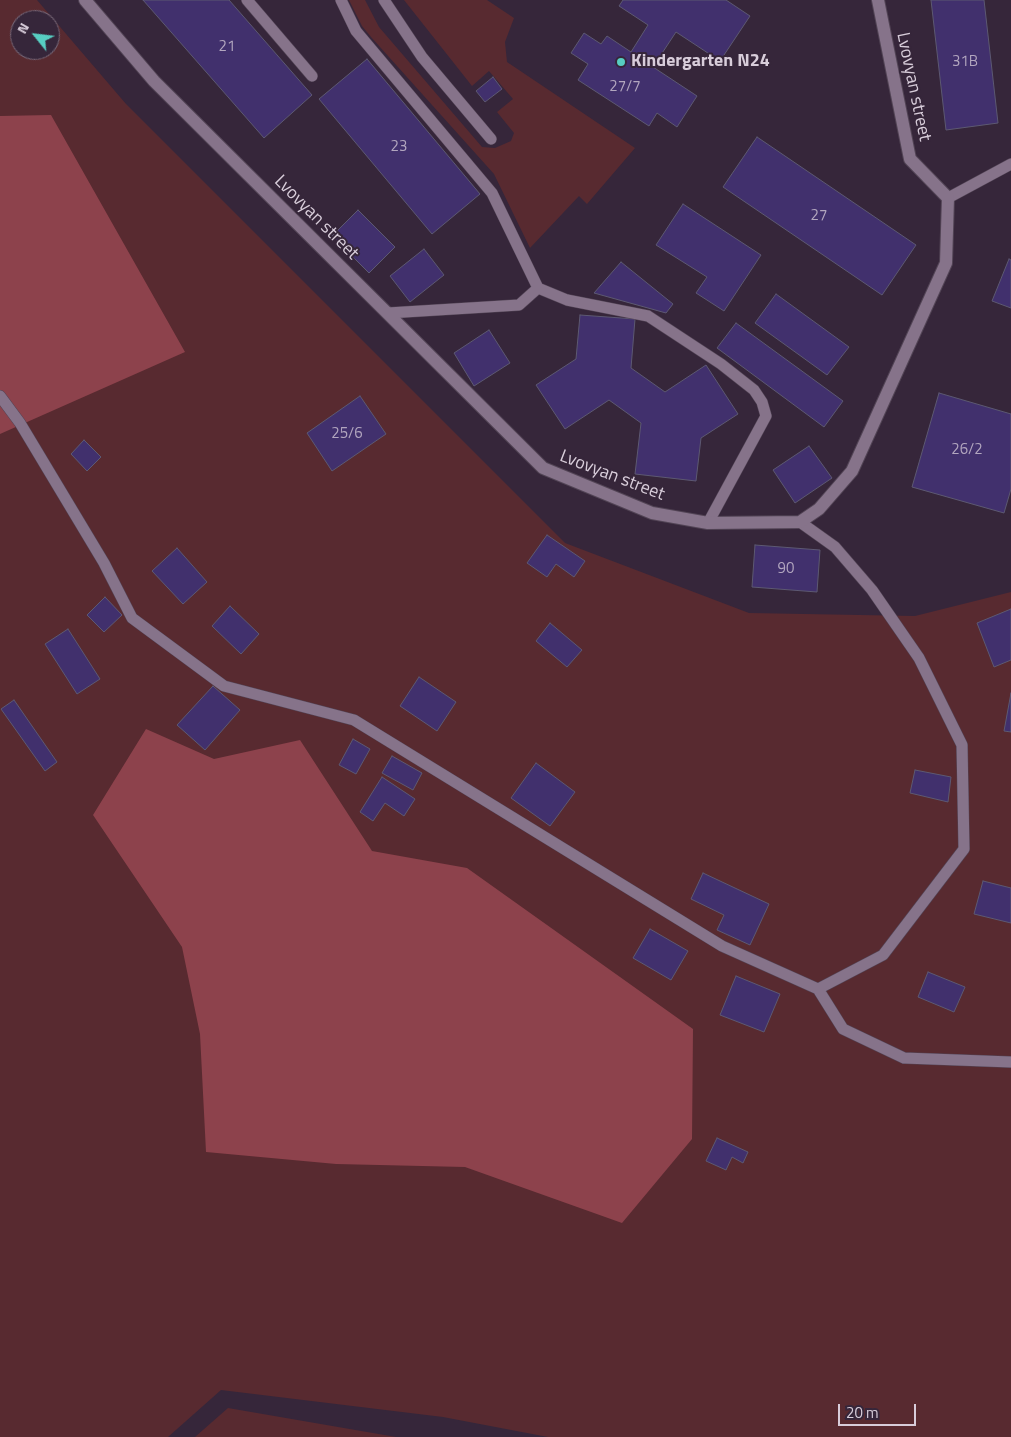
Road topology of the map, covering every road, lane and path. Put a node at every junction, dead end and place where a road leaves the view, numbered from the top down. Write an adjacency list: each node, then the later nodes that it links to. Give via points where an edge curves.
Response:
1 (85, 0): 11 (street, Lvovyan street, via 154,81)
2 (247, 0): 6 (lane)
3 (341, 0): 10 (lane, via 356,31 492,193)
4 (384, 0): 7 (lane, via 422,57)
5 (878, 0): 9 (street, Lvovyan street, via 910,159)
6 (312, 76)
7 (491, 139)
8 (1011, 164): 9 (lane)
9 (948, 198): 13 (street, via 946,263 852,471 819,509)
10 (538, 288): 11 (lane, via 519,305); 14 (lane, via 568,300 648,316 754,390 766,416)
11 (388, 313): 14 (street, Lvovyan street, via 543,468 652,513)
12 (0, 396): 15 (lane, via 20,423 104,563 132,618 224,686 354,720 722,946)
13 (800, 522): 14 (street, Lvovyan street); 15 (lane, via 835,547 872,590 919,658 962,745 964,849 883,955)
14 (708, 523)
15 (818, 989): 16 (lane, via 843,1029 904,1058)
16 (1011, 1062)

